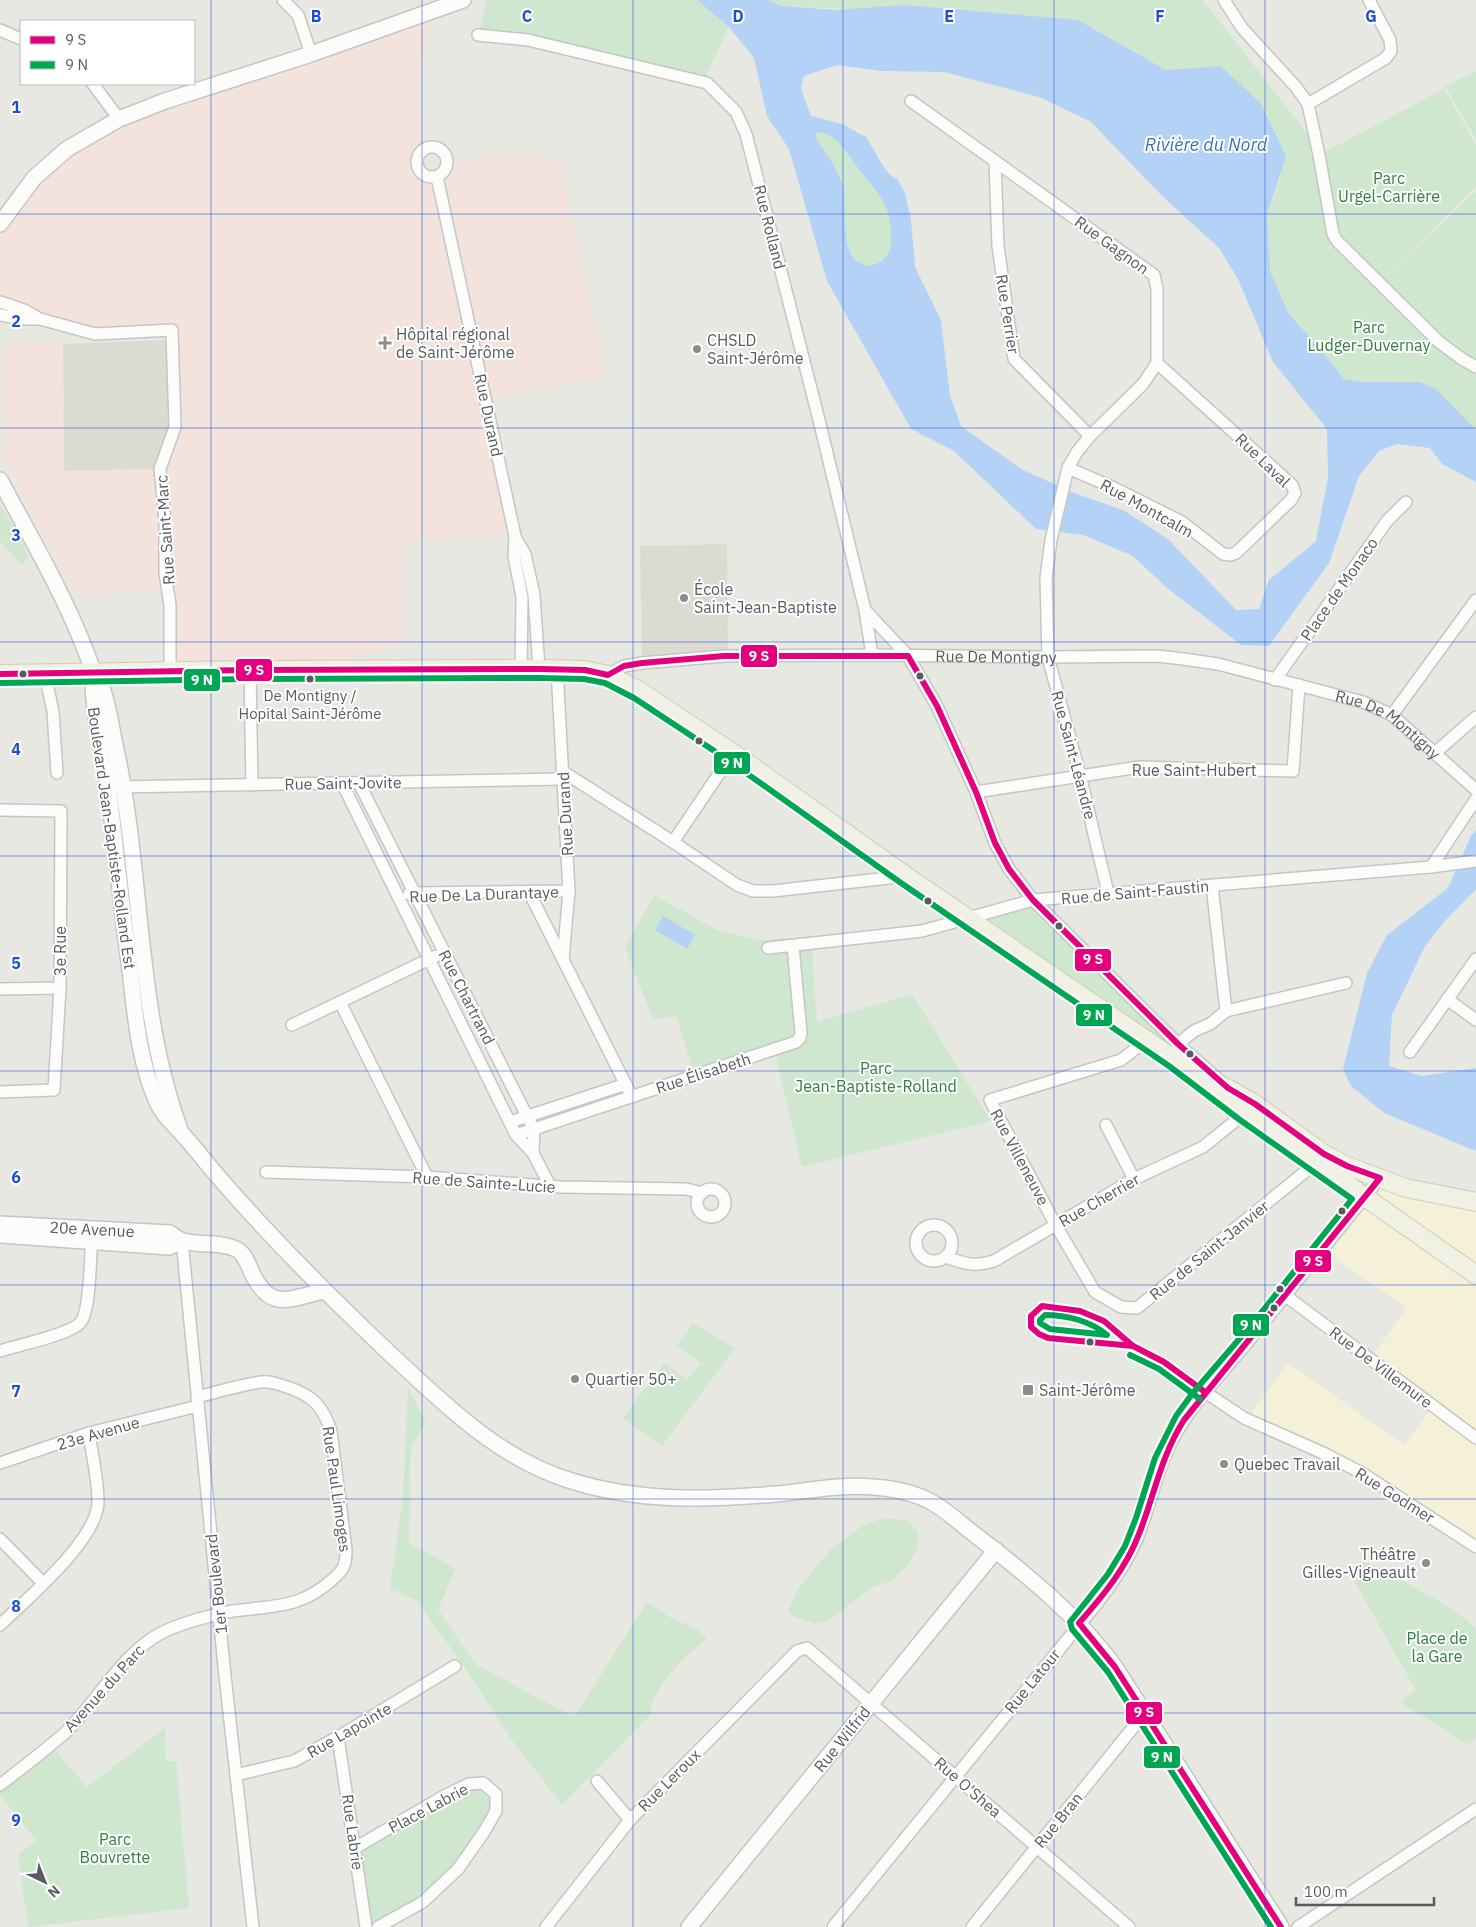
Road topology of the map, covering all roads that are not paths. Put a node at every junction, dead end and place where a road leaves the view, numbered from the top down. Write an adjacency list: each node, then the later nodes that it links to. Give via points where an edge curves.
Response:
1 (283, 0): 8 (street, via 298,15)
2 (463, 0): 8 (street)
3 (1224, 0): 11 (street, via 1242,28)
4 (1369, 0): 11 (street, via 1390,40 1391,50 1386,58)
5 (0, 30): 7 (street)
6 (478, 35): 28 (street, Rue Rolland, via 528,40 707,83 736,112 746,134)
7 (20, 39)
8 (311, 54): 12 (street)
9 (94, 85): 12 (street)
10 (911, 101): 13 (street, Rue Gagnon)
11 (1308, 104): 20 (street, via 1336,241 1439,342)
12 (118, 119): 15 (street, via 67,149 34,178)
13 (996, 162): 19 (street, Rue Gagnon, via 1154,274); 21 (street, Rue Perrier, via 998,246 1014,360)
14 (437, 177): 25 (street, Rue Durand)
15 (0, 224)
16 (0, 302): 18 (street)
17 (0, 315): 18 (street)
18 (40, 319): 37 (street, Rue Saint-Marc, via 95,334 172,330 175,427 160,469 166,520)
19 (1157, 363): 21 (street, via 1144,384); 26 (street, Rue Laval, via 1292,485 1295,493 1236,553)
20 (1476, 367)
21 (1090, 436): 22 (street)
22 (1066, 473): 26 (street, Rue Montcalm, via 1112,487 1182,522); 31 (street, Rue Saint-Léandre, via 1046,578)
23 (0, 480): 36 (street, via 59,593 88,654)
24 (1406, 502): 41 (street, Place de Monaco, via 1387,521)
25 (515, 536): 32 (street, Rue Durand, via 525,554 534,595); 34 (street, Rue Durand, via 514,556 522,598)
26 (1223, 554)
27 (1476, 600): 43 (street)
28 (865, 610): 29 (street, Rue Rolland); 30 (street, Rue Rolland)
29 (872, 655): 30 (street, Rue De Montigny); 40 (street, Rue De Montigny, via 724,656 624,666)
30 (908, 656): 31 (street, Rue De Montigny); 56 (street, Rue Rolland, via 937,706)
31 (1048, 657): 41 (street, Rue De Montigny, via 1158,656 1218,664); 49 (street, Rue Saint-Léandre)
32 (539, 669): 34 (main road); 35 (main road)
33 (250, 670): 34 (main road); 37 (main road); 52 (street)
34 (521, 670)
35 (557, 670): 40 (main road, via 585,670); 48 (street, Rue Durand)
36 (93, 672): 37 (main road); 38 (main road); 53 (street, Boulevard Jean-Baptiste-Rolland Est, via 103,691); 54 (street, Boulevard Jean-Baptiste-Rolland Est, via 92,696)
37 (170, 672)
38 (45, 673): 39 (main road); 47 (street, via 53,712)
39 (0, 674)
40 (608, 676): 45 (main road, via 638,690)
41 (1275, 680): 42 (street, Rue De Montigny)
42 (1299, 686): 43 (street, Rue De Montigny, via 1363,702); 49 (street, Rue Saint-Hubert, via 1294,771 1139,767)
43 (1392, 715): 46 (street, Rue De Montigny)
44 (1476, 717): 46 (street)
45 (733, 753): 59 (street); 64 (main road)
46 (1435, 753): 55 (street, Rue De Montigny)
47 (57, 773)
48 (562, 775): 51 (street, Rue Saint-Jovite); 59 (street); 66 (street, Rue Durand)
49 (1080, 775): 56 (street, Rue Saint-Hubert); 69 (street, Rue Saint-Léandre)
50 (342, 783): 51 (street, Rue Saint-Jovite); 52 (street, Rue Saint-Jovite); 61 (street, Rue Chartrand)
51 (359, 783): 60 (street, Rue Chartrand)
52 (252, 785): 53 (street, Rue Saint-Jovite)
53 (124, 787): 54 (street, Rue Saint-Jovite); 73 (street, Boulevard Jean-Baptiste-Rolland Est)
54 (108, 788): 74 (street, Boulevard Jean-Baptiste-Rolland Est)
55 (1476, 790)
56 (976, 792): 71 (street, Rue Rolland, via 995,843 1009,869)
57 (1476, 799): 63 (street)
58 (0, 810): 82 (street, 3e Rue, via 61,811)
59 (673, 842): 64 (street, via 736,885 753,890 772,891)
60 (390, 844): 61 (street); 67 (street, Rue Chartrand)
61 (376, 851): 70 (street, Rue Chartrand)
62 (1476, 862): 63 (street, Rue de Saint-Faustin)
63 (1432, 867): 65 (street, Rue de Saint-Faustin)
64 (906, 876): 72 (main road)
65 (1212, 885): 69 (street, Rue de Saint-Faustin); 88 (street)
66 (569, 891): 68 (street, Rue De La Durantaye); 79 (street, Rue Durand)
67 (414, 892): 68 (street, Rue De La Durantaye); 70 (street, Rue De La Durantaye); 77 (street, Rue Chartrand)
68 (529, 892): 79 (street)
69 (1108, 893): 71 (street, Rue de Saint-Faustin)
70 (399, 897): 78 (street, Rue Chartrand)
71 (1033, 900): 72 (street, Rue de Saint-Faustin); 92 (street, Rue Rolland)
72 (969, 918): 75 (street, Rue de Saint-Faustin, via 922,931); 91 (main road)
73 (142, 945): 74 (street); 84 (street, Boulevard Jean-Baptiste-Rolland Est)
74 (127, 946): 85 (street, Boulevard Jean-Baptiste-Rolland Est)
75 (793, 946): 76 (street, Rue de Saint-Faustin); 96 (street, Rue Élisabeth, via 801,1033 796,1042)
76 (768, 948)
77 (444, 952): 78 (street); 98 (street, Rue Chartrand)
78 (429, 959): 87 (street); 99 (street, Rue Chartrand)
79 (563, 959): 94 (street)
80 (1476, 959): 86 (street)
81 (1346, 983): 88 (street)
82 (60, 988): 83 (street); 95 (street, 3e Rue, via 54,1090)
83 (0, 989)
84 (149, 996): 85 (street); 102 (street, Boulevard Jean-Baptiste-Rolland Est, via 161,1068)
85 (133, 998): 102 (street, Boulevard Jean-Baptiste-Rolland Est, via 148,1076 164,1116)
86 (1448, 999): 89 (street); 93 (street)
87 (340, 1002): 90 (street); 107 (street)
88 (1226, 1011): 92 (street, via 1210,1024 1194,1031)
89 (1476, 1020)
90 (292, 1025)
91 (1146, 1040): 92 (main road); 117 (street, Rue Villeneuve, via 1121,1060 990,1100)
92 (1176, 1051): 97 (main road); 109 (main road, via 1324,1154)
93 (1410, 1052)
94 (626, 1084): 96 (street); 98 (street)
95 (0, 1092)
96 (632, 1097): 101 (street, Rue Élisabeth)
97 (1245, 1113): 105 (main road); 108 (street, Rue Cherrier, via 1203,1147)
98 (527, 1117): 99 (street); 101 (street, Rue Chartrand)
99 (510, 1122): 103 (street, Rue Chartrand)
100 (1106, 1125): 108 (street)
101 (534, 1130): 103 (street, Rue Élisabeth); 104 (street, Rue Chartrand)
102 (180, 1132): 123 (street, Boulevard Jean-Baptiste-Rolland Est)
103 (516, 1135): 104 (street, Rue Chartrand)
104 (533, 1152): 110 (street, Rue Chartrand)
105 (1316, 1163): 113 (main road); 125 (street, Rue de Saint-Janvier, via 1137,1308 1121,1307)
106 (266, 1172): 107 (street, Rue de Sainte-Lucie)
107 (427, 1177): 110 (street, Rue de Sainte-Lucie)
108 (1134, 1178): 117 (street, Rue Cherrier)
109 (1380, 1178): 111 (main road); 113 (street, Rue Latour)
110 (550, 1186): 112 (street, Rue de Sainte-Lucie, via 686,1189)
111 (1411, 1190): 114 (main road); 115 (main road, via 1398,1192 1391,1198 1388,1208)
112 (702, 1193)
113 (1365, 1197): 115 (main road); 126 (street, Rue Latour)
114 (1476, 1202)
115 (1391, 1216): 122 (main road)
116 (0, 1224): 119 (street, 20e Avenue)
117 (1055, 1224): 121 (street, Rue Cherrier, via 994,1261 981,1265 968,1265); 125 (street, Rue Villeneuve)
118 (0, 1235): 119 (street, 20e Avenue)
119 (92, 1235): 120 (street, 20e Avenue, via 169,1247); 128 (street, via 87,1309 81,1322 70,1330)
120 (182, 1241): 127 (street, 20e Avenue, via 237,1249 262,1290 272,1298); 130 (street, 1er Boulevard)
121 (946, 1257)
122 (1476, 1275)
123 (308, 1276): 124 (street, Boulevard Jean-Baptiste-Rolland Est); 127 (street)
124 (324, 1292): 127 (street); 136 (street, Boulevard Jean-Baptiste-Rolland Est, via 454,1412 487,1438 527,1463 574,1482 664,1498 718,1498 848,1486 895,1489 921,1497 940,1508)
125 (1095, 1292)
126 (1286, 1296): 129 (street, Rue Latour); 132 (street, Rue De Villemure)
127 (283, 1300)
128 (0, 1351)
129 (1205, 1392): 135 (street, Rue Godmer, via 1244,1418 1362,1473); 139 (street, Rue Latour, via 1176,1433 1167,1452 1133,1550 1118,1575)
130 (197, 1402): 131 (street, 23e Avenue); 138 (street, 1er Boulevard); 138 (street, Rue Paul Limoges, via 262,1382 275,1382 300,1391 318,1405 331,1431 346,1550 342,1570 326,1586 302,1600 278,1607)
131 (90, 1433): 133 (street, 23e Avenue); 137 (street, via 98,1502 95,1518 86,1535)
132 (1476, 1438)
133 (0, 1463)
134 (0, 1539): 137 (street)
135 (1476, 1547)
136 (996, 1550): 139 (street, Boulevard Jean-Baptiste-Rolland Est); 143 (street, Rue Wilfrid)
137 (43, 1583): 140 (street)
138 (219, 1614): 146 (street, 1er Boulevard); 149 (street, Avenue du Parc, via 169,1629 148,1640 65,1732)
139 (1079, 1623): 144 (street, Boulevard Jean-Baptiste-Rolland Est, via 1115,1667); 147 (street, Rue Latour)
140 (0, 1625)
141 (807, 1648): 143 (street, Rue O'Shea); 151 (street, Rue Leroux, via 798,1651)
142 (454, 1666): 145 (street, Rue Lapointe)
143 (871, 1703): 147 (street, Rue O'Shea); 158 (street, Rue Wilfrid)
144 (1144, 1714): 152 (street, Rue Bran); 162 (street, Boulevard Jean-Baptiste-Rolland Est)
145 (338, 1737): 146 (street, Rue Lapointe, via 294,1761); 153 (street, Rue Labrie)
146 (236, 1775): 154 (street, 1er Boulevard)
147 (955, 1776): 152 (street, Rue O'Shea); 159 (street, Rue Latour)
148 (596, 1781): 151 (street)
149 (1, 1785)
150 (1476, 1809): 163 (street)
151 (630, 1820): 157 (street, Rue Leroux)
152 (1037, 1847): 160 (street, Rue Bran); 161 (street, Rue O'Shea)
153 (355, 1848): 155 (street, Rue Labrie); 156 (street, Place Labrie, via 469,1784 483,1783 496,1794 496,1811 458,1869 423,1902)
154 (253, 1927)
155 (366, 1927)
156 (378, 1927)
157 (546, 1927)
158 (689, 1927)
159 (832, 1927)
160 (972, 1927)
161 (1129, 1927)
162 (1282, 1927)
163 (1298, 1927)

